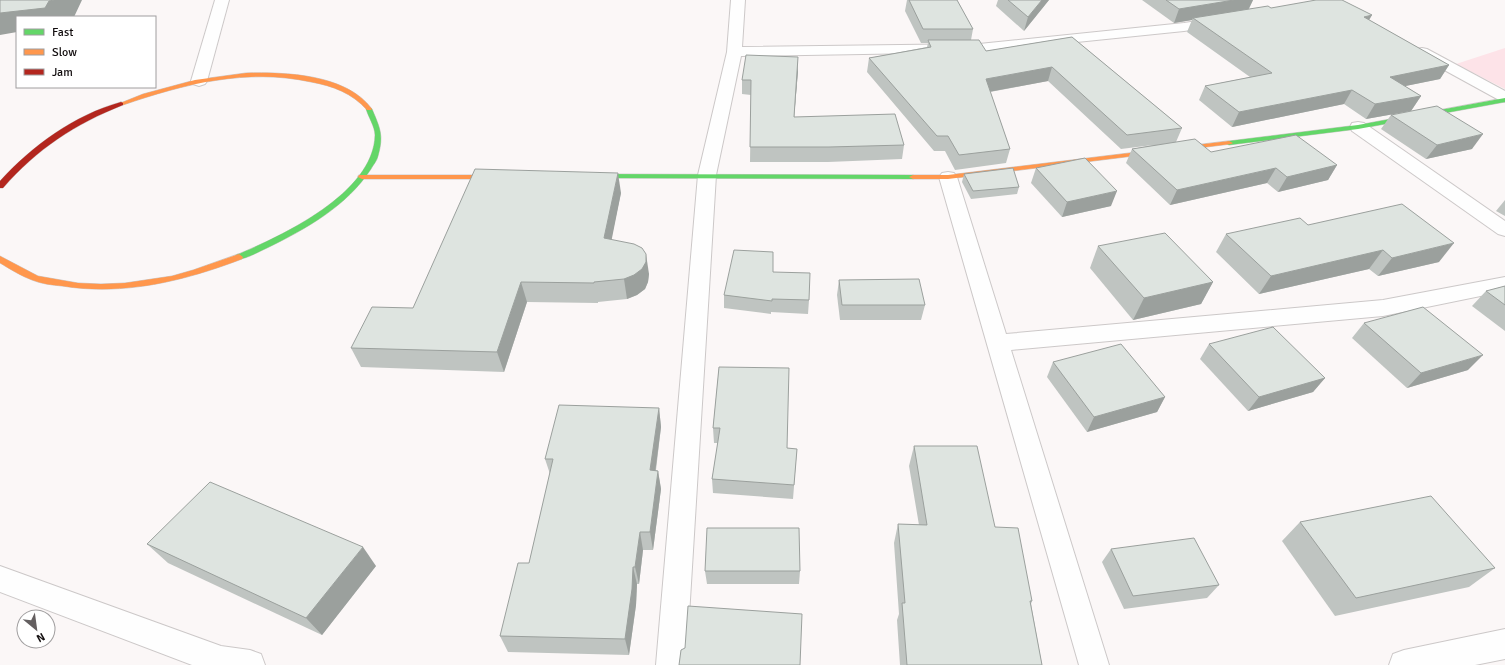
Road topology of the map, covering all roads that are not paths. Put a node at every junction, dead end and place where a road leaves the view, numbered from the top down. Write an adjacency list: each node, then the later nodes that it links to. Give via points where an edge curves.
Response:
1 (222, 0): 6 (street)
2 (738, 0): 5 (street)
3 (1230, 20): 5 (street, via 1184,28 979,48)
4 (1408, 44): 7 (street)
5 (734, 52): 10 (street)
6 (199, 81): 13 (street, via 249,75 294,76 347,90 370,109 379,133 378,147); 15 (street, via 122,103 74,126 32,153)
7 (1505, 97)
8 (1505, 100): 9 (street)
9 (1358, 127): 14 (street); 16 (street)
10 (707, 175): 12 (street); 14 (street); 23 (street)
11 (511, 176): 13 (street)
12 (582, 176)
13 (362, 177): 17 (street, via 349,194 308,226 221,266 188,275 121,286 82,286 36,279)
14 (948, 177): 19 (street)
15 (0, 186)
16 (1505, 230)
17 (0, 259)
18 (1505, 284): 19 (street, via 1384,308)
19 (998, 342): 24 (street)
20 (0, 579): 22 (street, via 221,661)
21 (1505, 644): 25 (street)
22 (250, 665)
23 (671, 665)
24 (1094, 665)
25 (1404, 665)

